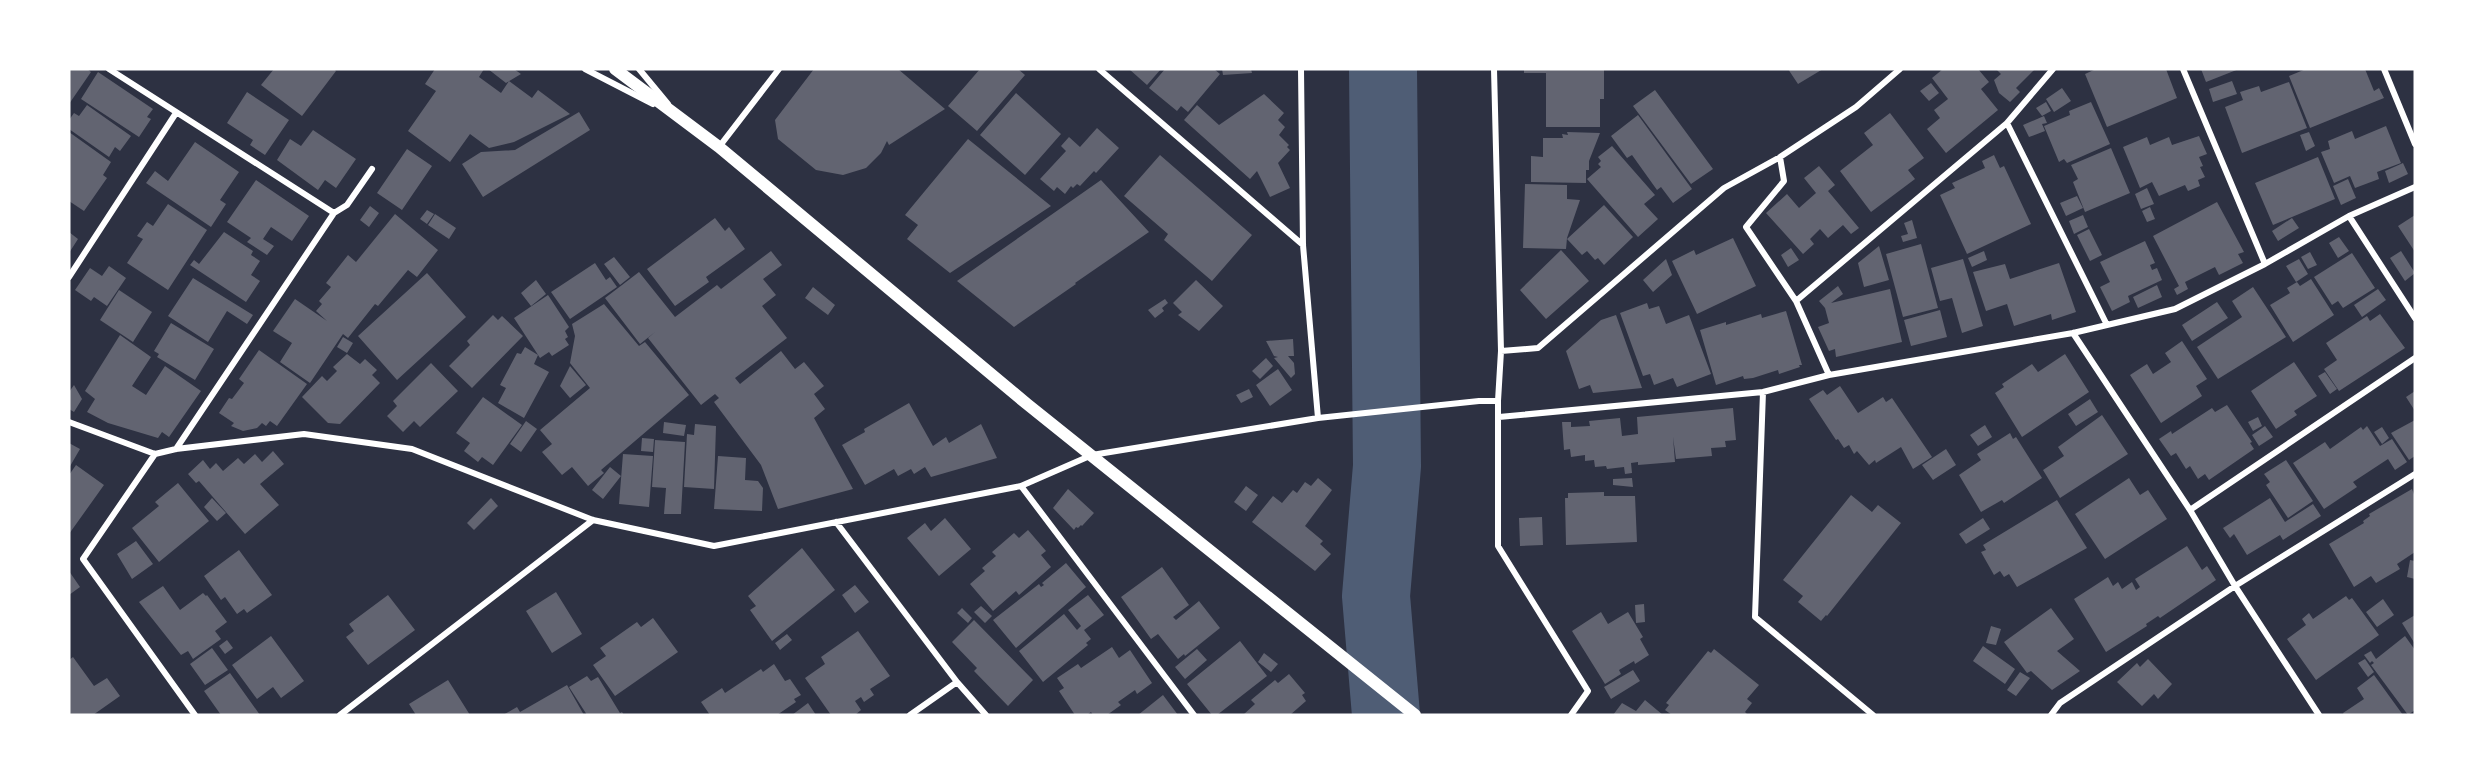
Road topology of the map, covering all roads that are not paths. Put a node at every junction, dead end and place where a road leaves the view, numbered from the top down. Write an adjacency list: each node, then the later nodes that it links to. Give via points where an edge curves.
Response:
1 (109, 69): 13 (street)
2 (585, 69): 14 (street)
3 (615, 69): 14 (main road)
4 (639, 69): 14 (street)
5 (779, 69): 17 (street)
6 (1099, 69): 23 (street)
7 (1301, 69): 23 (street)
8 (1494, 69): 30 (street)
9 (1900, 69): 18 (street, via 1856,107)
10 (2053, 69): 15 (street)
11 (2183, 69): 24 (street)
12 (2384, 69): 16 (street)
13 (176, 114): 21 (street); 25 (street)
14 (680, 118): 17 (main road)
15 (2007, 123): 26 (street); 28 (street)
16 (2415, 144)
17 (719, 147): 40 (main road)
18 (1780, 158): 26 (street, via 1784,180 1746,227); 30 (street, via 1724,188 1538,348)
19 (372, 169): 21 (street, via 347,205)
20 (2415, 187): 22 (street)
21 (334, 213): 38 (street)
22 (2349, 216): 24 (street); 27 (street)
23 (1303, 245): 36 (street)
24 (2265, 264): 28 (street, via 2175,309)
25 (69, 277)
26 (1796, 301): 32 (street)
27 (2415, 318)
28 (2106, 325): 29 (street)
29 (2073, 333): 32 (street); 43 (street)
30 (1501, 351): 34 (street)
31 (2415, 358): 43 (street)
32 (1829, 375): 33 (street)
33 (1763, 392): 35 (street); 55 (street, via 1755,616)
34 (1498, 401): 35 (street); 36 (street)
35 (1499, 417): 54 (street, via 1498,546 1587,691)
36 (1317, 418): 40 (street)
37 (69, 422): 39 (street)
38 (176, 449): 39 (street); 44 (street, via 304,434 412,449)
39 (155, 454): 48 (street, via 83,559)
40 (1092, 455): 42 (street); 53 (main road)
41 (2415, 474): 46 (street)
42 (1022, 486): 45 (street); 52 (street)
43 (2190, 510): 46 (street)
44 (593, 520): 45 (street, via 714,546); 49 (street)
45 (836, 522): 47 (street)
46 (2235, 586): 56 (street, via 2060,703); 57 (street)
47 (957, 682): 50 (street); 51 (street)
48 (195, 715)
49 (340, 715)
50 (910, 715)
51 (986, 715)
52 (1194, 715)
53 (1415, 715)
54 (1571, 715)
55 (1873, 715)
56 (2051, 715)
57 (2319, 715)

